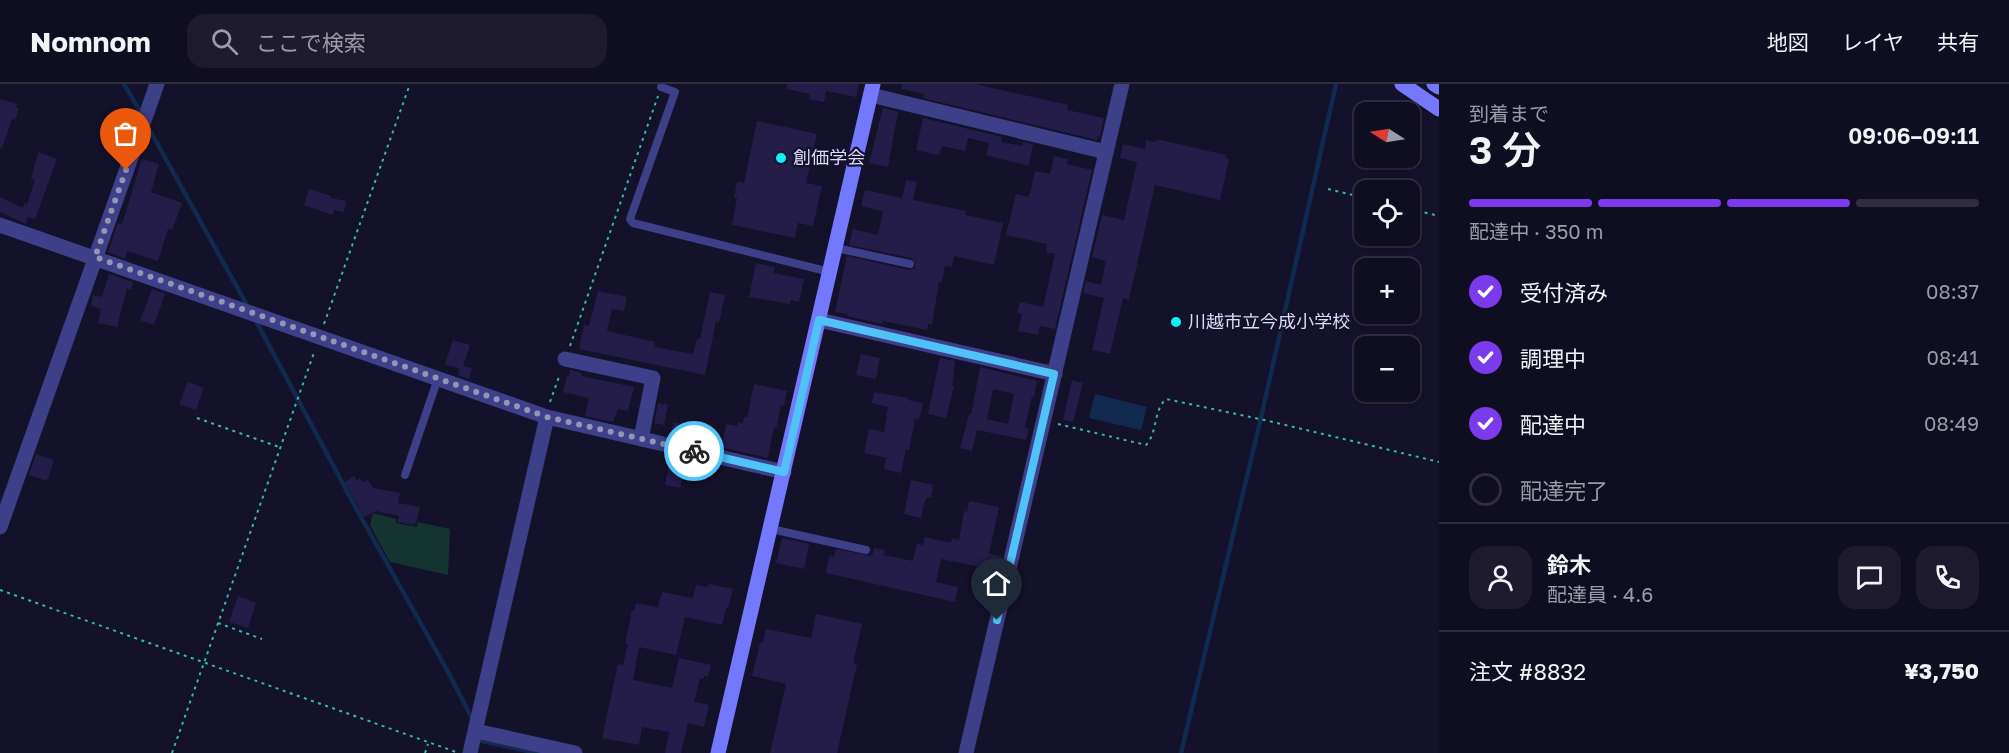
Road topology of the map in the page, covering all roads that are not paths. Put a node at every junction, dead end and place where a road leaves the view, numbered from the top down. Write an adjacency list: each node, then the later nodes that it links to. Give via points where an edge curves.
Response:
1 (156, 84): 12 (street)
2 (1122, 84): 9 (street)
3 (1402, 84): 8 (street)
4 (1434, 84): 6 (street)
5 (661, 87): 14 (lane, via 675,92 630,219 633,223)
6 (1439, 87)
7 (872, 90): 9 (street); 11 (street)
8 (1439, 110)
9 (1106, 152): 17 (street)
10 (0, 225): 12 (street)
11 (836, 248): 13 (lane); 14 (street)
12 (95, 257): 18 (street); 23 (street)
13 (910, 264)
14 (830, 272): 15 (street)
15 (819, 320): 17 (street); 21 (street)
16 (565, 359): 20 (street, via 653,378)
17 (1054, 374): 30 (street)
18 (438, 378): 19 (street); 22 (lane)
19 (547, 417): 20 (street); 26 (street)
20 (641, 439): 21 (street)
21 (784, 472): 24 (street)
22 (405, 475)
23 (0, 527)
24 (771, 529): 25 (lane); 29 (street)
25 (866, 550)
26 (476, 730): 27 (street); 28 (street)
27 (470, 753)
28 (575, 753)
29 (718, 753)
30 (966, 753)

